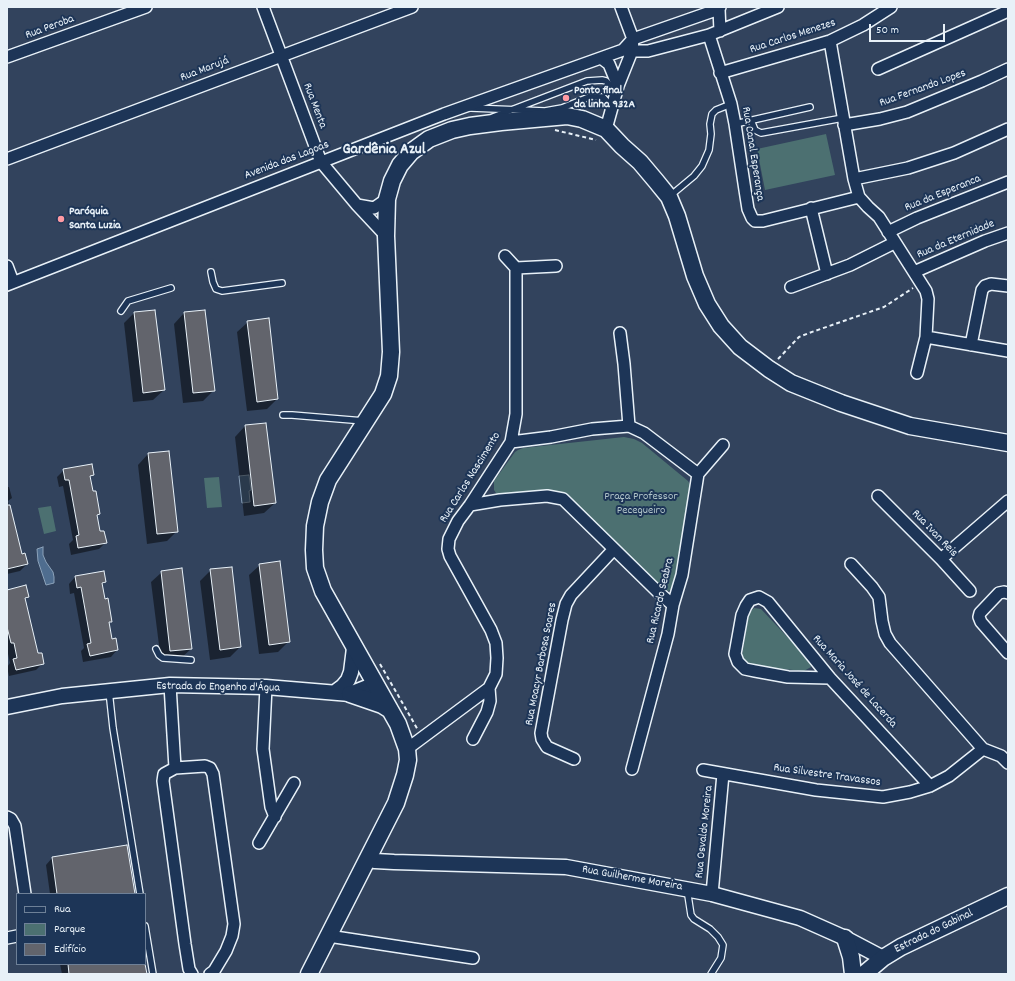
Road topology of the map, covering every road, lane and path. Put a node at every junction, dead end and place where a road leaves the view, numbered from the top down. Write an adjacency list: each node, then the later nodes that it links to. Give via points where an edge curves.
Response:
1 (146, 7): 16 (street, Rua Peroba)
2 (263, 7): 15 (street, Rua Menta)
3 (412, 7): 15 (street, Rua Marujá)
4 (620, 7): 12 (street)
5 (778, 7): 10 (street, Avenida das Lagoas)
6 (891, 7): 13 (street, Rua Carlos Menezes, via 863,25)
7 (719, 8): 10 (street); 12 (street)
8 (1008, 11): 9 (street)
9 (991, 12): 18 (street)
10 (720, 31): 11 (street, Avenida das Lagoas)
11 (709, 35): 14 (street, Avenida das Lagoas, via 648,50); 20 (street, Rua Canal Esperança)
12 (633, 38): 14 (street)
13 (830, 41): 20 (street, Rua Carlos Menezes); 28 (street)
14 (628, 50): 17 (street, Avenida das Lagoas); 21 (street)
15 (280, 56): 33 (street, Rua Marujá); 34 (street, Rua Menta)
16 (7, 57)
17 (601, 58): 21 (street, via 609,64); 25 (street, Avenida das Lagoas)
18 (878, 69)
19 (1008, 70): 28 (street, Rua Fernando Lopes, via 907,112 880,119)
20 (720, 73): 22 (street, Rua Canal Esperança)
21 (618, 88): 23 (street); 26 (lane, via 606,81 592,80)
22 (731, 104): 29 (street, Rua Canal Esperança); 37 (lane, via 712,114 709,150 702,166)
23 (612, 107): 26 (lane, via 603,98 589,97 562,108); 31 (street)
24 (810, 107): 27 (lane)
25 (462, 108): 26 (lane); 34 (street, Avenida das Lagoas)
26 (514, 109): 30 (lane)
27 (751, 120): 28 (lane, via 754,130 761,133); 29 (lane)
28 (844, 121): 35 (street)
29 (736, 124): 41 (street, Rua Canal Esperança, via 748,209 755,222)
30 (470, 126): 31 (main road, via 567,116); 39 (main road, via 452,130 429,140 411,152 400,165)
31 (606, 129): 37 (main road, via 640,162)
32 (1008, 129): 35 (street, via 954,153 908,168)
33 (7, 159)
34 (321, 162): 40 (street, Rua Menta); 55 (street, Avenida das Lagoas)
35 (854, 179): 38 (street)
36 (1008, 182): 42 (street, Rua da Esperanca)
37 (668, 197): 64 (main road, via 707,304 721,326 740,347)
38 (859, 197): 41 (street); 42 (street, via 879,217)
39 (387, 199): 40 (street, via 374,208); 44 (main road)
40 (357, 205): 44 (street, Rua Menta)
41 (811, 208): 52 (street)
42 (888, 232): 45 (street)
43 (1008, 233): 51 (street, Rua da Eternidade)
44 (386, 236): 67 (main road, via 391,352 389,376 383,394)
45 (894, 243): 51 (street); 52 (street)
46 (505, 256): 49 (street)
47 (7, 266): 55 (street)
48 (556, 266): 49 (street)
49 (516, 268): 69 (street, Rua Carlos Nascimento, via 516,414)
50 (211, 272): 54 (lane, via 216,289 222,291)
51 (914, 272): 53 (street)
52 (827, 274): 58 (street)
53 (921, 282): 61 (street, via 928,299); 64 (path, via 884,307 799,337)
54 (282, 283)
55 (10, 284)
56 (1008, 286): 62 (street, via 991,284 982,290)
57 (171, 288): 59 (lane, via 128,301)
58 (791, 288)
59 (121, 311)
60 (620, 333): 68 (street)
61 (926, 337): 62 (street); 65 (street)
62 (971, 345): 63 (street)
63 (1008, 351)
64 (769, 369): 70 (main road, via 791,383 910,426)
65 (917, 372)
66 (283, 415): 67 (lane)
67 (366, 421): 82 (main road, via 328,480 315,526 314,550 319,580)
68 (628, 426): 69 (street); 72 (street, via 644,433)
69 (511, 442): 75 (street, Rua Carlos Nascimento)
70 (1008, 442)
71 (723, 445): 72 (street)
72 (698, 474): 81 (street, Rua Ricardo Seabra, via 682,576)
73 (878, 496): 77 (street, Rua Ivan Reis)
74 (1008, 501): 77 (street)
75 (470, 505): 76 (street, via 548,496 563,499); 90 (street, Rua Carlos Nascimento, via 449,539 448,549 496,643 496,674)
76 (614, 549): 81 (street); 98 (street, Rua Moacyr Barbosa Soares, via 571,595 562,620 541,733 547,747)
77 (941, 559): 79 (street, Rua Ivan Reis)
78 (851, 564): 97 (street, via 879,598 885,634 890,643)
79 (970, 591)
80 (1008, 593): 84 (street, via 999,593 979,617)
81 (673, 605): 101 (street, Rua Ricardo Seabra, via 668,634)
82 (354, 648): 87 (main road); 92 (street, via 351,672)
83 (156, 649): 85 (lane, via 164,658)
84 (1008, 653)
85 (191, 660)
86 (830, 678): 86 (street, Rua Maria José de Lacerda, via 768,602 759,596 750,600 742,615 735,654 745,669 788,677); 105 (street, Rua Maria José de Lacerda)
87 (375, 684): 92 (street, Estrada do Engenho d'Água); 94 (main road)
88 (170, 685): 89 (street, Estrada do Engenho d'Água); 91 (street, Estrada do Engenho d'Água); 100 (street)
89 (266, 687): 92 (street, Estrada do Engenho d'Água); 107 (street, via 263,749 271,807)
90 (490, 688): 95 (street, Rua Carlos Nascimento, via 487,712); 96 (street)
91 (109, 691): 93 (street, Estrada do Engenho d'Água, via 62,696); 112 (lane)
92 (342, 693): 94 (main road, via 382,705)
93 (7, 707)
94 (390, 710): 96 (main road)
95 (473, 739)
96 (407, 749): 109 (main road, via 405,775 396,803)
97 (983, 749): 99 (street, via 1001,756); 105 (street, Rua Silvestre Travassos, via 949,776)
98 (574, 759)
99 (1008, 763)
100 (174, 768): 121 (street, via 164,774 163,781 185,944); 122 (street, via 205,766 210,768 213,774 234,924 226,951)
101 (632, 769)
102 (703, 770): 103 (street, Rua Silvestre Travassos)
103 (723, 774): 105 (street, Rua Silvestre Travassos, via 816,790 883,797); 113 (street, Rua Osvaldo Moreira)
104 (294, 783): 107 (street)
105 (930, 786)
106 (7, 817): 111 (street, via 15,826)
107 (275, 817): 108 (street)
108 (259, 843)
109 (368, 859): 110 (street, Rua Guilherme Moreira, via 566,867); 116 (main road)
110 (686, 889): 113 (street, Rua Guilherme Moreira); 124 (lane, via 691,915 710,929 723,945 721,958)
111 (25, 893)
112 (140, 893)
113 (712, 894): 117 (street, Rua Guilherme Moreira, via 800,918)
114 (1008, 896): 119 (main road, Estrada do Gabinal)
115 (146, 933): 120 (lane)
116 (328, 934): 118 (street); 123 (main road)
117 (845, 938): 119 (street, Rua Guilherme Moreira); 125 (main road)
118 (473, 958)
119 (883, 958): 126 (main road, Estrada do Gabinal)
120 (152, 974)
121 (192, 974)
122 (210, 974)
123 (309, 974)
124 (711, 974)
125 (853, 974)
126 (864, 974)

